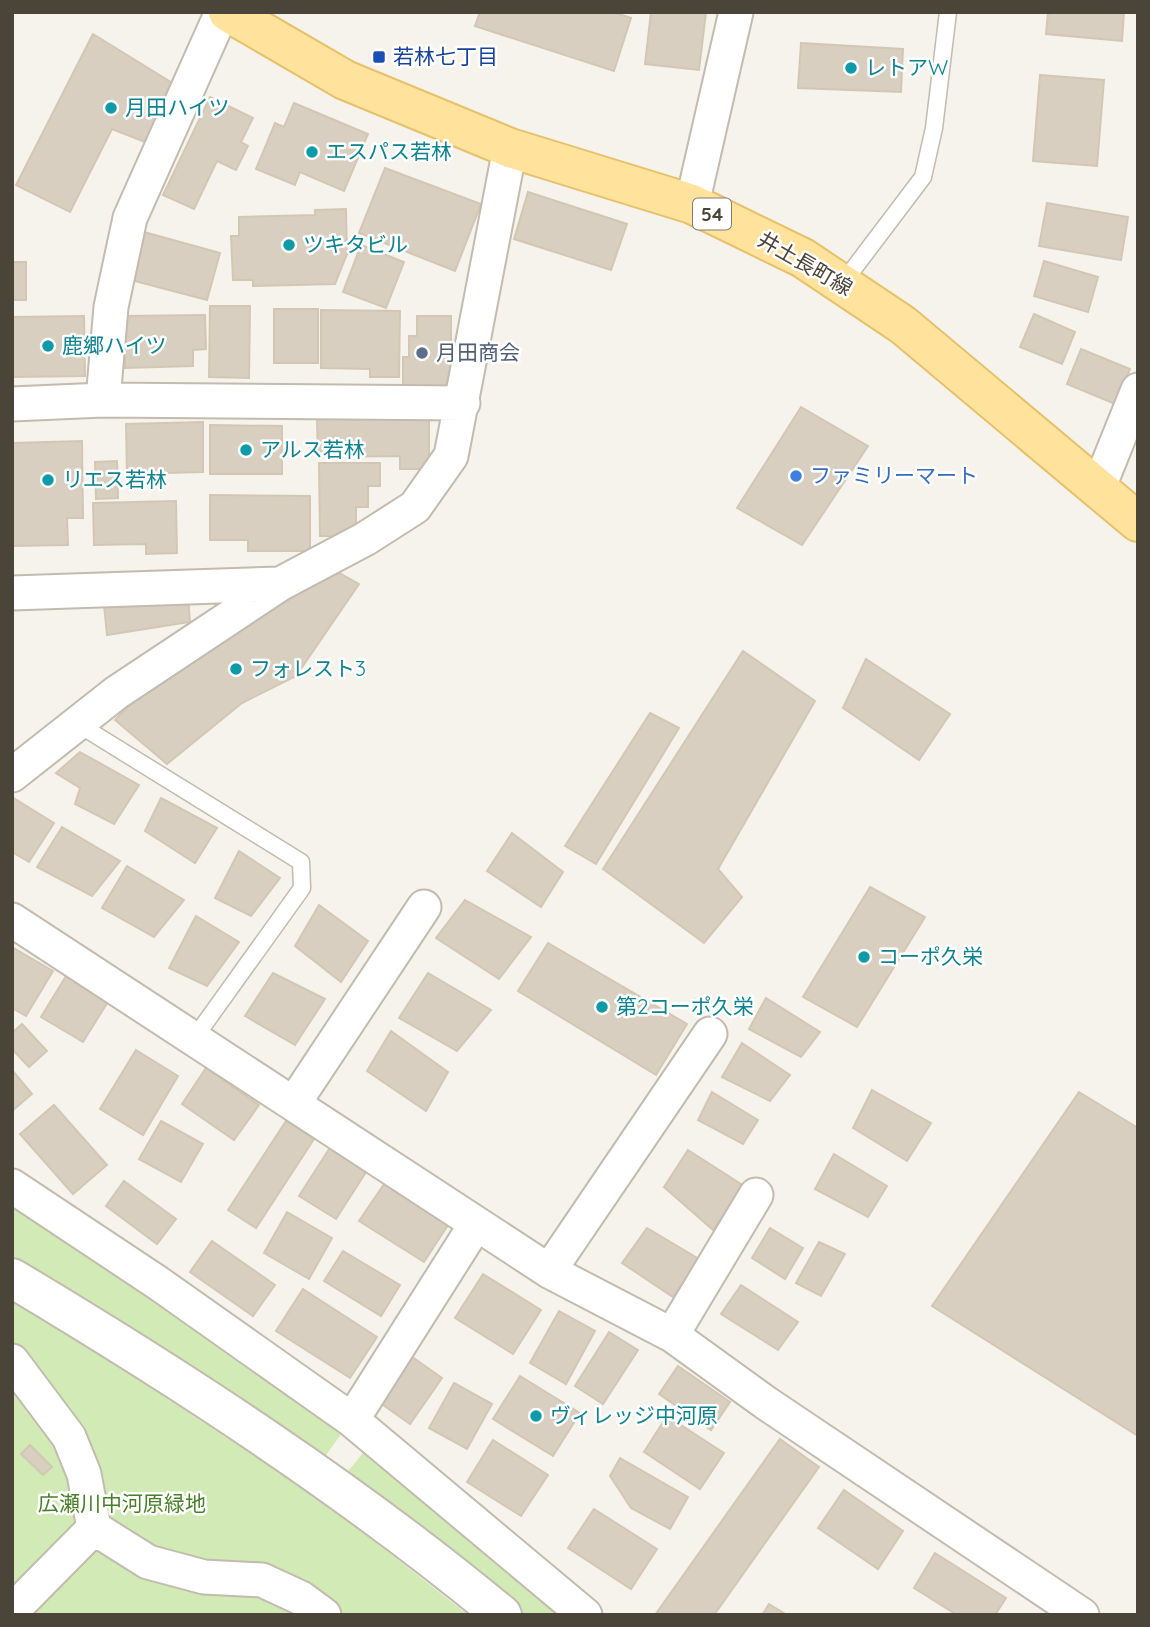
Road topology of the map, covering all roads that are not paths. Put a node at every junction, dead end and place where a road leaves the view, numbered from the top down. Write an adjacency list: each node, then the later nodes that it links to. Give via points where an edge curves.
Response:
1 (225, 12): 4 (main road, 井土長町線 / 54, via 345,79); 8 (street, via 130,218 111,307)
2 (736, 12): 5 (street)
3 (948, 12): 6 (lane, via 934,128 923,177)
4 (510, 148): 5 (main road, 井土長町線 / 54); 9 (street)
5 (692, 205): 6 (main road, 井土長町線 / 54, via 803,258)
6 (842, 284): 11 (main road, 井土長町線 / 54, via 903,325)
7 (1138, 390): 11 (street)
8 (103, 401): 9 (street); 10 (street)
9 (463, 403): 13 (street, via 451,457 415,507)
10 (12, 404)
11 (1098, 489): 12 (main road, 井土長町線 / 54)
12 (1138, 522)
13 (280, 584): 14 (street); 15 (street)
14 (12, 593)
15 (78, 723): 16 (street); 20 (lane, via 301,862 302,888)
16 (12, 775)
17 (425, 907): 21 (street)
18 (12, 920): 20 (street)
19 (710, 1034): 25 (street)
20 (193, 1040): 21 (street)
21 (294, 1103): 24 (street)
22 (12, 1186): 29 (street)
23 (756, 1195): 27 (street)
24 (476, 1224): 25 (street); 29 (street)
25 (549, 1270): 27 (street)
26 (12, 1278): 33 (street, via 322,1478)
27 (672, 1335): 35 (street)
28 (12, 1361): 30 (street, via 69,1437 84,1474)
29 (352, 1420): 34 (street)
30 (94, 1528): 31 (street); 32 (street, via 148,1562 204,1577 262,1580)
31 (12, 1611)
32 (324, 1615)
33 (502, 1615)
34 (585, 1615)
35 (1082, 1615)

